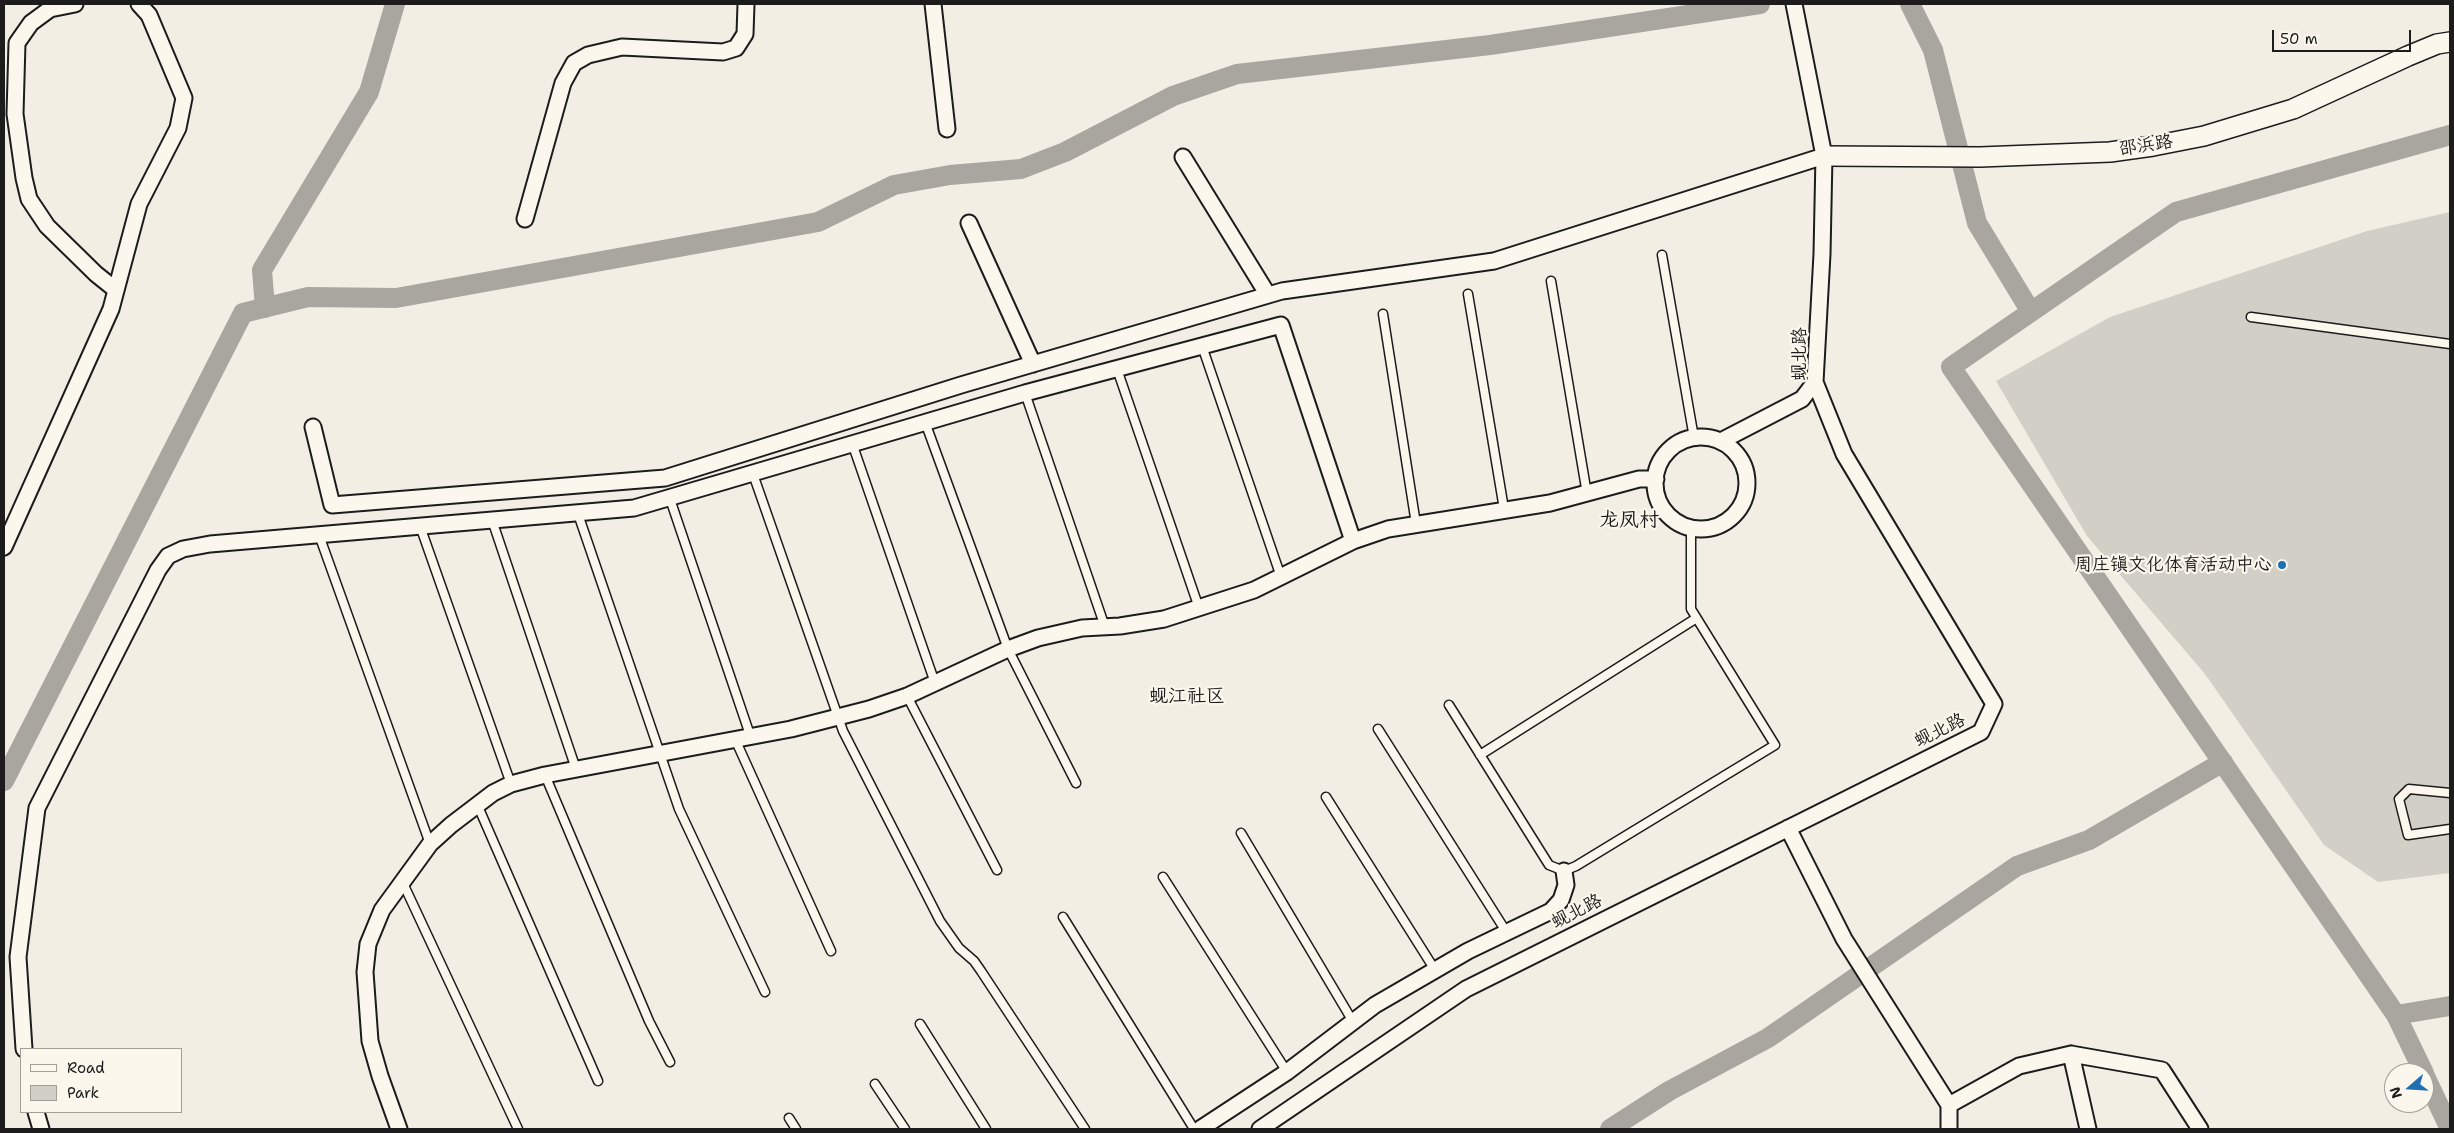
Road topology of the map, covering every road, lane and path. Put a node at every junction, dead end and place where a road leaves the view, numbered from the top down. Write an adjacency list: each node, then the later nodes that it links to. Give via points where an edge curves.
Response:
1 (75, 4): 14 (street, via 50,9 31,23 17,43 16,114 24,178 29,200 47,226)
2 (139, 4): 14 (street, via 149,15 184,98 178,128 139,204)
3 (746, 4): 10 (street, via 745,34 736,48 723,52 622,47 588,55 574,63 563,83)
4 (933, 4): 7 (street)
5 (1795, 9): 8 (street, 蚬北路)
6 (2450, 42): 8 (street, 邵浜路, via 2408,56 2293,109 2204,136 2110,152 1980,157)
7 (947, 129)
8 (1824, 156): 16 (street, via 1494,261); 23 (street, 蚬北路)
9 (1183, 157): 16 (street)
10 (525, 219)
11 (969, 223): 21 (street)
12 (1662, 255): 27 (lane)
13 (1551, 281): 32 (lane)
14 (116, 290): 42 (street, via 111,309)
15 (1468, 294): 34 (lane)
16 (1268, 295): 21 (street)
17 (1383, 314): 37 (lane)
18 (2251, 317): 19 (lane)
19 (2450, 344)
20 (1202, 346): 22 (street); 41 (street, via 1281,325); 43 (lane)
21 (1033, 364): 26 (street, via 665,478 332,504)
22 (1117, 369): 24 (street); 44 (lane)
23 (1815, 382): 28 (street, via 1802,400); 63 (street, 蚬北路, via 1844,454 1994,704 1981,732)
24 (1025, 393): 25 (street); 46 (lane)
25 (925, 422): 29 (street); 47 (lane)
26 (313, 427)
27 (1694, 438): 28 (street, via 1703,436); 31 (street, via 1684,440 1668,451 1658,467)
28 (1721, 441): 39 (street, via 1736,453 1746,470 1747,489 1741,507 1728,521 1710,528)
29 (852, 443): 30 (street); 48 (lane)
30 (753, 474): 33 (street); 51 (lane)
31 (1656, 479): 32 (street, via 1638,479); 39 (street, via 1661,505 1673,520)
32 (1587, 494): 34 (street)
33 (670, 499): 35 (street, via 621,510); 53 (lane)
34 (1504, 509): 37 (street)
35 (578, 514): 36 (street); 54 (lane)
36 (492, 520): 38 (street); 56 (lane)
37 (1416, 524): 41 (street)
38 (420, 526): 40 (street); 59 (lane)
39 (1691, 528): 45 (lane, via 1691,609)
40 (319, 535): 66 (lane); 78 (street, via 197,546 168,556 158,570 37,808 18,957)
41 (1353, 541): 43 (street)
42 (4, 546)
43 (1281, 577): 44 (street, via 1254,590)
44 (1199, 608): 46 (street, via 1164,619)
45 (1696, 619): 55 (lane); 68 (lane, via 1775,745)
46 (1105, 627): 47 (street, via 1059,632)
47 (1008, 649): 48 (street); 58 (lane)
48 (935, 683): 49 (street)
49 (907, 696): 51 (street); 67 (lane)
50 (1449, 705): 55 (lane)
51 (838, 717): 53 (street); 93 (lane, via 940,922 959,948 974,961)
52 (1378, 729): 72 (lane)
53 (742, 737): 54 (street); 73 (lane)
54 (660, 752): 56 (street); 75 (lane, via 679,809)
55 (1480, 755): 68 (lane, via 1549,865)
56 (576, 769): 57 (street)
57 (545, 775): 59 (street); 80 (lane)
58 (1076, 783)
59 (512, 784): 62 (street)
60 (2450, 793): 64 (lane, via 2409,789 2399,799 2408,835)
61 (1326, 797): 74 (lane)
62 (477, 804): 66 (street); 82 (lane)
63 (1788, 828): 84 (street, via 1844,939); 96 (street, 蚬北路, via 1466,989)
64 (2450, 829)
65 (1241, 833): 76 (lane)
66 (430, 844): 70 (street)
67 (997, 870)
68 (1564, 871): 72 (street, via 1566,885 1561,900 1551,911)
69 (1164, 877): 81 (lane)
70 (402, 881): 88 (street, via 382,910 368,944 365,972 370,1041); 89 (lane)
71 (1063, 917): 94 (lane)
72 (1507, 933): 74 (street)
73 (831, 951)
74 (1435, 970): 76 (street)
75 (765, 992)
76 (1352, 1020): 81 (street)
77 (920, 1024): 92 (lane)
78 (24, 1048)
79 (2070, 1054): 84 (street, via 2019,1066); 98 (street); 99 (street, via 2162,1070)
80 (670, 1062)
81 (1286, 1072): 95 (street)
82 (598, 1081)
83 (875, 1084): 91 (lane)
84 (1949, 1106): 97 (street)
85 (36, 1113): 87 (street)
86 (789, 1118): 90 (lane)
87 (41, 1129)
88 (399, 1129)
89 (518, 1129)
90 (796, 1129)
91 (905, 1129)
92 (986, 1129)
93 (1085, 1129)
94 (1194, 1129)
95 (1200, 1129)
96 (1260, 1129)
97 (1949, 1129)
98 (2088, 1129)
99 (2200, 1129)

